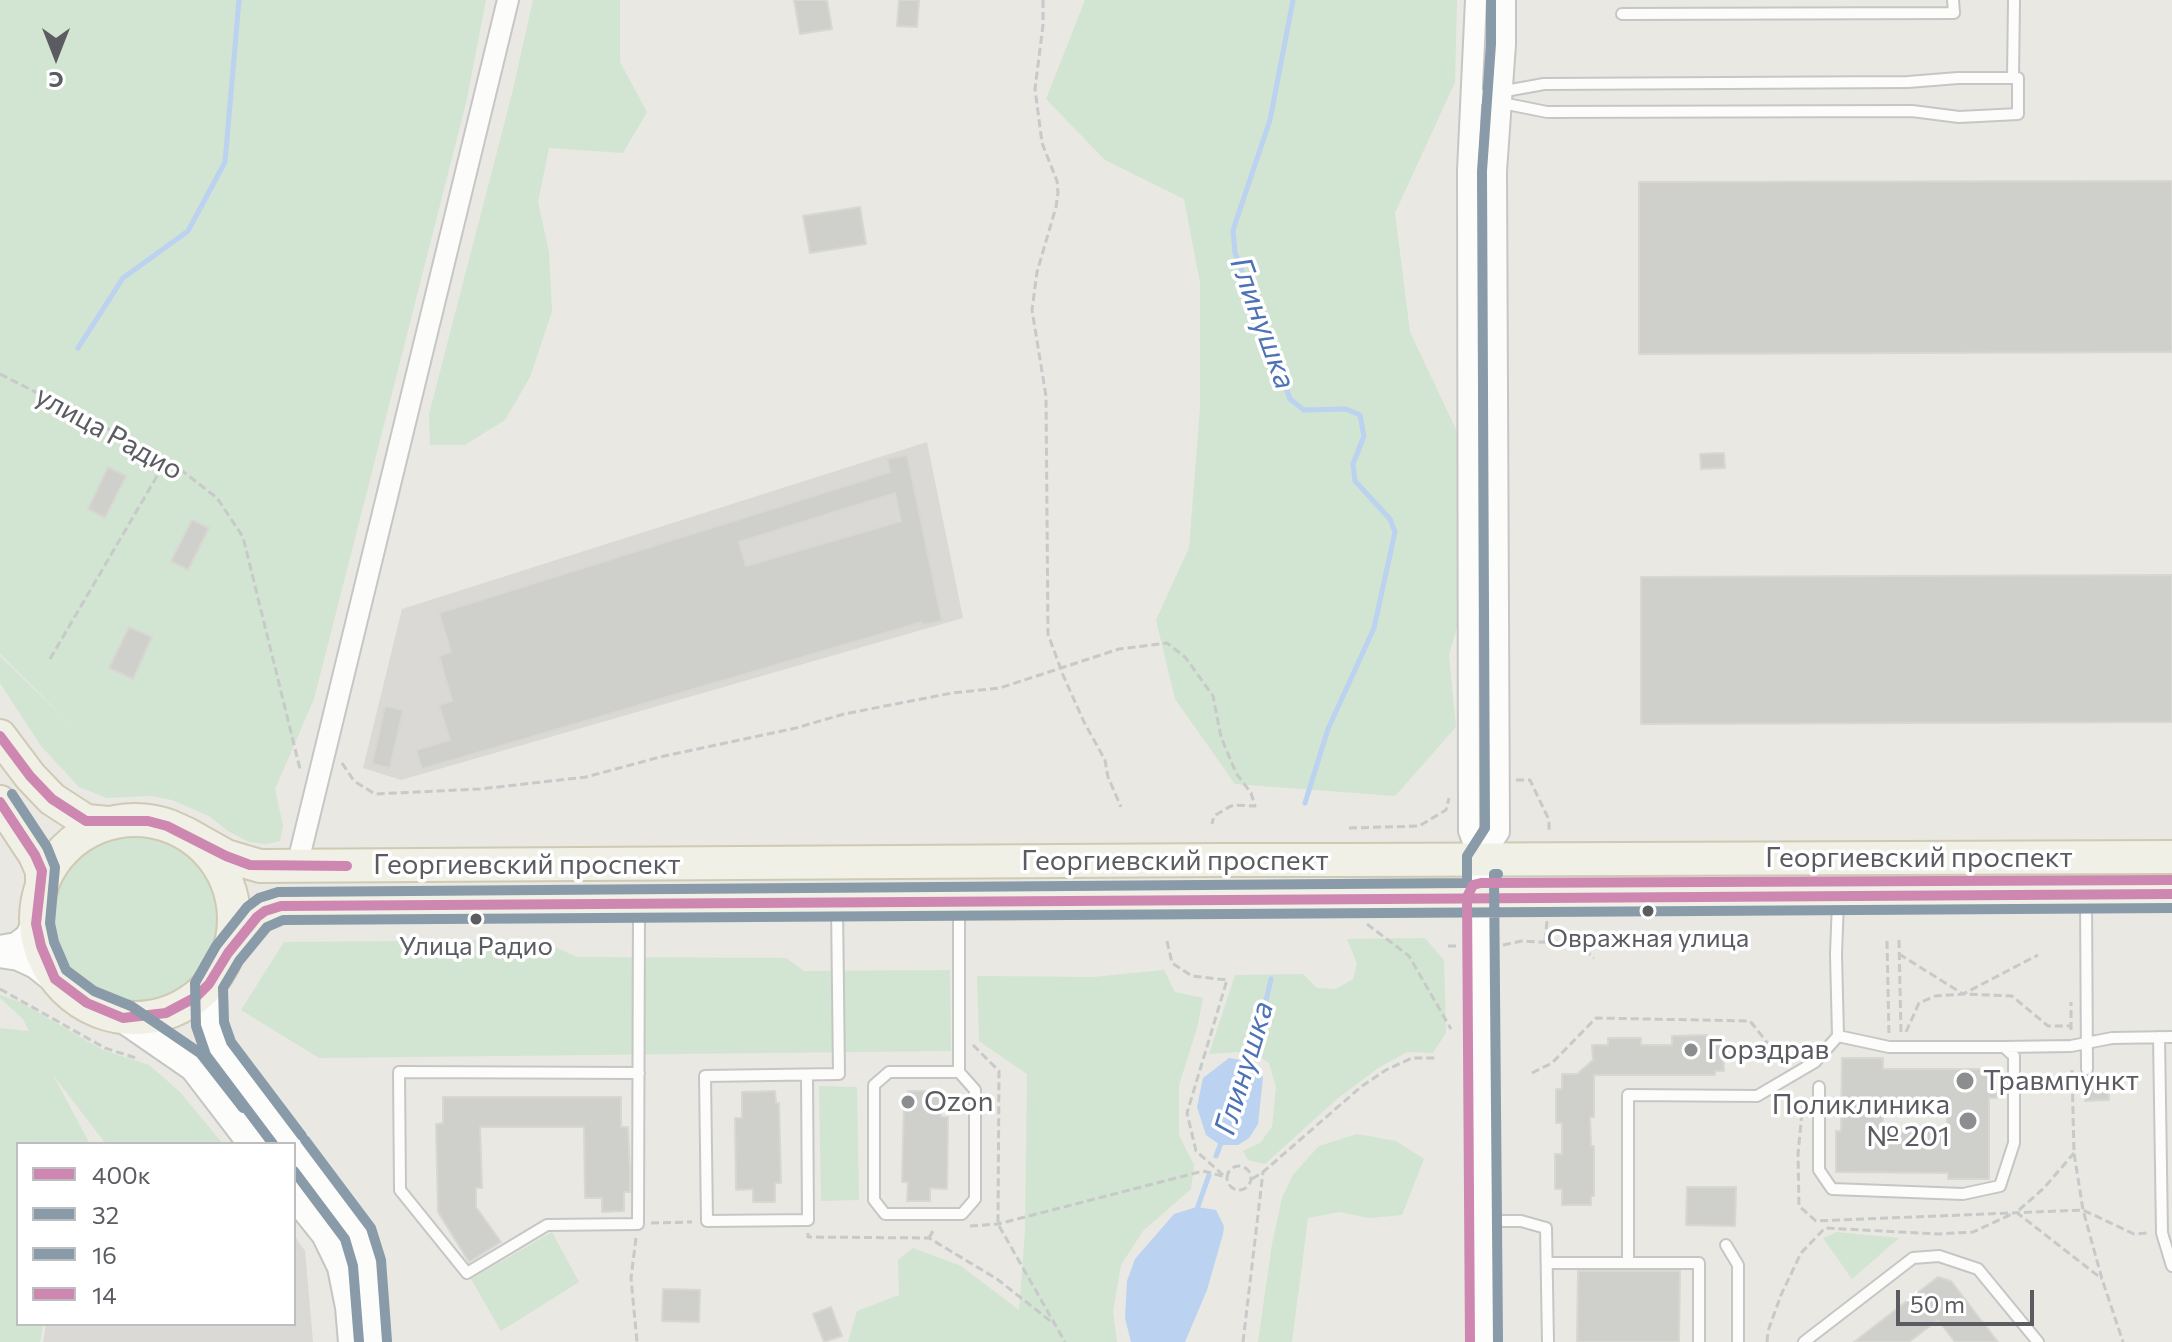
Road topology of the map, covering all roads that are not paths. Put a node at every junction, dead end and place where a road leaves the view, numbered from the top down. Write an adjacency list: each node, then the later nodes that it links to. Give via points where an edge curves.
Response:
1 (508, 0): 16 (street)
2 (1476, 0): 8 (street)
3 (1505, 0): 9 (street)
4 (1953, 0): 6 (lane, via 1954,13)
5 (2014, 0): 7 (lane)
6 (1622, 14)
7 (2013, 78): 9 (lane, via 1544,84); 9 (lane, via 2018,78 2018,114 1959,117 1912,111 1547,112)
8 (1472, 97): 9 (lane); 15 (street, via 1469,831)
9 (1502, 97): 15 (street, via 1496,171 1499,832)
10 (0, 736): 12 (main road, via 52,799 86,821)
11 (0, 802): 17 (main road, via 35,855)
12 (109, 823): 13 (main road, via 148,821); 17 (main road, via 75,840)
13 (185, 833): 16 (main road, Георгиевский проспект, via 250,865); 27 (main road, via 224,875 235,912)
14 (2172, 857): 15 (main road, Георгиевский проспект)
15 (1480, 860): 16 (main road, Георгиевский проспект, bridge); 21 (main road)
16 (297, 866)
17 (42, 887): 25 (main road)
18 (2172, 894): 19 (main road, Георгиевский проспект)
19 (2086, 895): 20 (main road, Георгиевский проспект); 34 (lane)
20 (1838, 896): 21 (main road, Георгиевский проспект); 31 (lane)
21 (1481, 897): 22 (main road, Георгиевский проспект, bridge); 48 (main road)
22 (959, 901): 23 (main road, Георгиевский проспект); 37 (lane)
23 (837, 902): 24 (main road, Георгиевский проспект); 39 (lane, via 839,1074)
24 (639, 904): 27 (main road, Георгиевский проспект, via 281,906 257,917); 38 (lane)
25 (36, 924): 26 (main road, via 29,938); 28 (main road)
26 (0, 951): 28 (main road, via 36,964)
27 (228, 953): 29 (main road)
28 (55, 979): 30 (main road, via 87,1003)
29 (209, 984): 30 (main road, via 166,1013); 44 (main road, via 210,1024 219,1049)
30 (123, 1018): 43 (main road, via 194,1067)
31 (1838, 1036): 35 (lane, via 1889,1047); 51 (lane, via 1815,1062 1757,1096 1628,1095)
32 (2159, 1037): 33 (lane); 34 (lane); 40 (lane)
33 (2172, 1037)
34 (2087, 1043): 35 (lane); 36 (lane)
35 (2004, 1047): 42 (lane, via 2014,1056 2014,1143 2000,1186 1963,1194 1832,1189 1819,1170)
36 (2087, 1069)
37 (959, 1072): 37 (lane, via 975,1090 975,1199 962,1214 885,1214 874,1200 874,1085 889,1072)
38 (639, 1073): 38 (lane, via 399,1072 400,1190 467,1273 547,1225 638,1224)
39 (807, 1075): 39 (lane, via 705,1076 707,1221 808,1220)
40 (2159, 1083): 41 (lane); 46 (lane)
41 (2172, 1083)
42 (1819, 1087)
43 (251, 1142)
44 (289, 1142)
45 (296, 1151): 54 (main road, via 358,1233 367,1263)
46 (2166, 1153): 52 (lane, via 2162,1233)
47 (296, 1196): 53 (main road, via 326,1234 342,1267)
48 (1482, 1221): 50 (lane, via 1521,1221 1546,1228); 55 (main road)
49 (1726, 1245): 58 (lane, via 1738,1265)
50 (1547, 1263): 51 (lane); 56 (lane)
51 (1628, 1263): 57 (lane, via 1699,1263)
52 (2172, 1266)
53 (353, 1342)
54 (373, 1342)
55 (1484, 1342)
56 (1548, 1342)
57 (1699, 1342)
58 (1738, 1342)
59 (1804, 1342): 60 (lane, via 1913,1258 1939,1256 1978,1269)
60 (2038, 1342)

